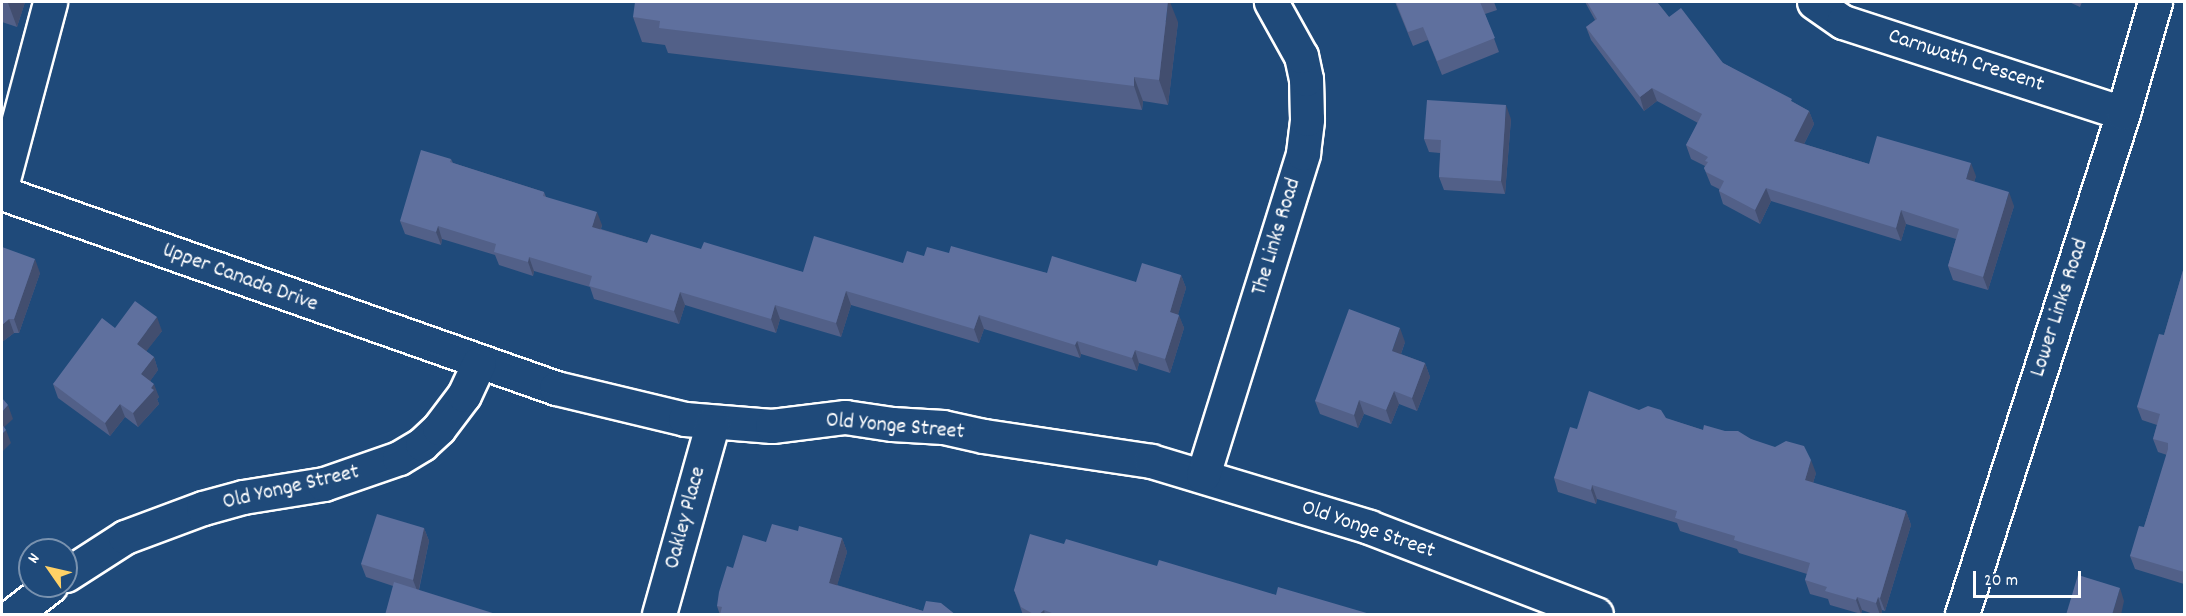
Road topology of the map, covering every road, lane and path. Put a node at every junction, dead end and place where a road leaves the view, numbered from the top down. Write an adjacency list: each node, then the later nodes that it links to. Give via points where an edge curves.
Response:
1 (50, 2): 6 (street)
2 (1271, 2): 10 (street, The Links Road, via 1301,56 1306,109 1303,153)
3 (1814, 2): 5 (street, Carnwath Crescent, via 1843,22)
4 (2155, 2): 5 (street, Lower Links Road)
5 (2123, 113): 16 (street, Lower Links Road)
6 (2, 183)
7 (2, 193): 8 (street, Upper Canada Drive)
8 (479, 363): 9 (street, Old Yonge Street, via 658,415); 11 (street, Old Yonge Street, via 464,395 440,428 399,458 324,484 243,497 203,508 124,537)
9 (713, 422): 10 (street, Old Yonge Street, via 772,426 845,417 943,427 1151,461); 14 (street, Oakley Place)
10 (1203, 475): 15 (street, Old Yonge Street, via 1369,527)
11 (78, 567)
12 (35, 598): 13 (street)
13 (14, 615)
14 (659, 615)
15 (1596, 615)
16 (1962, 615)

